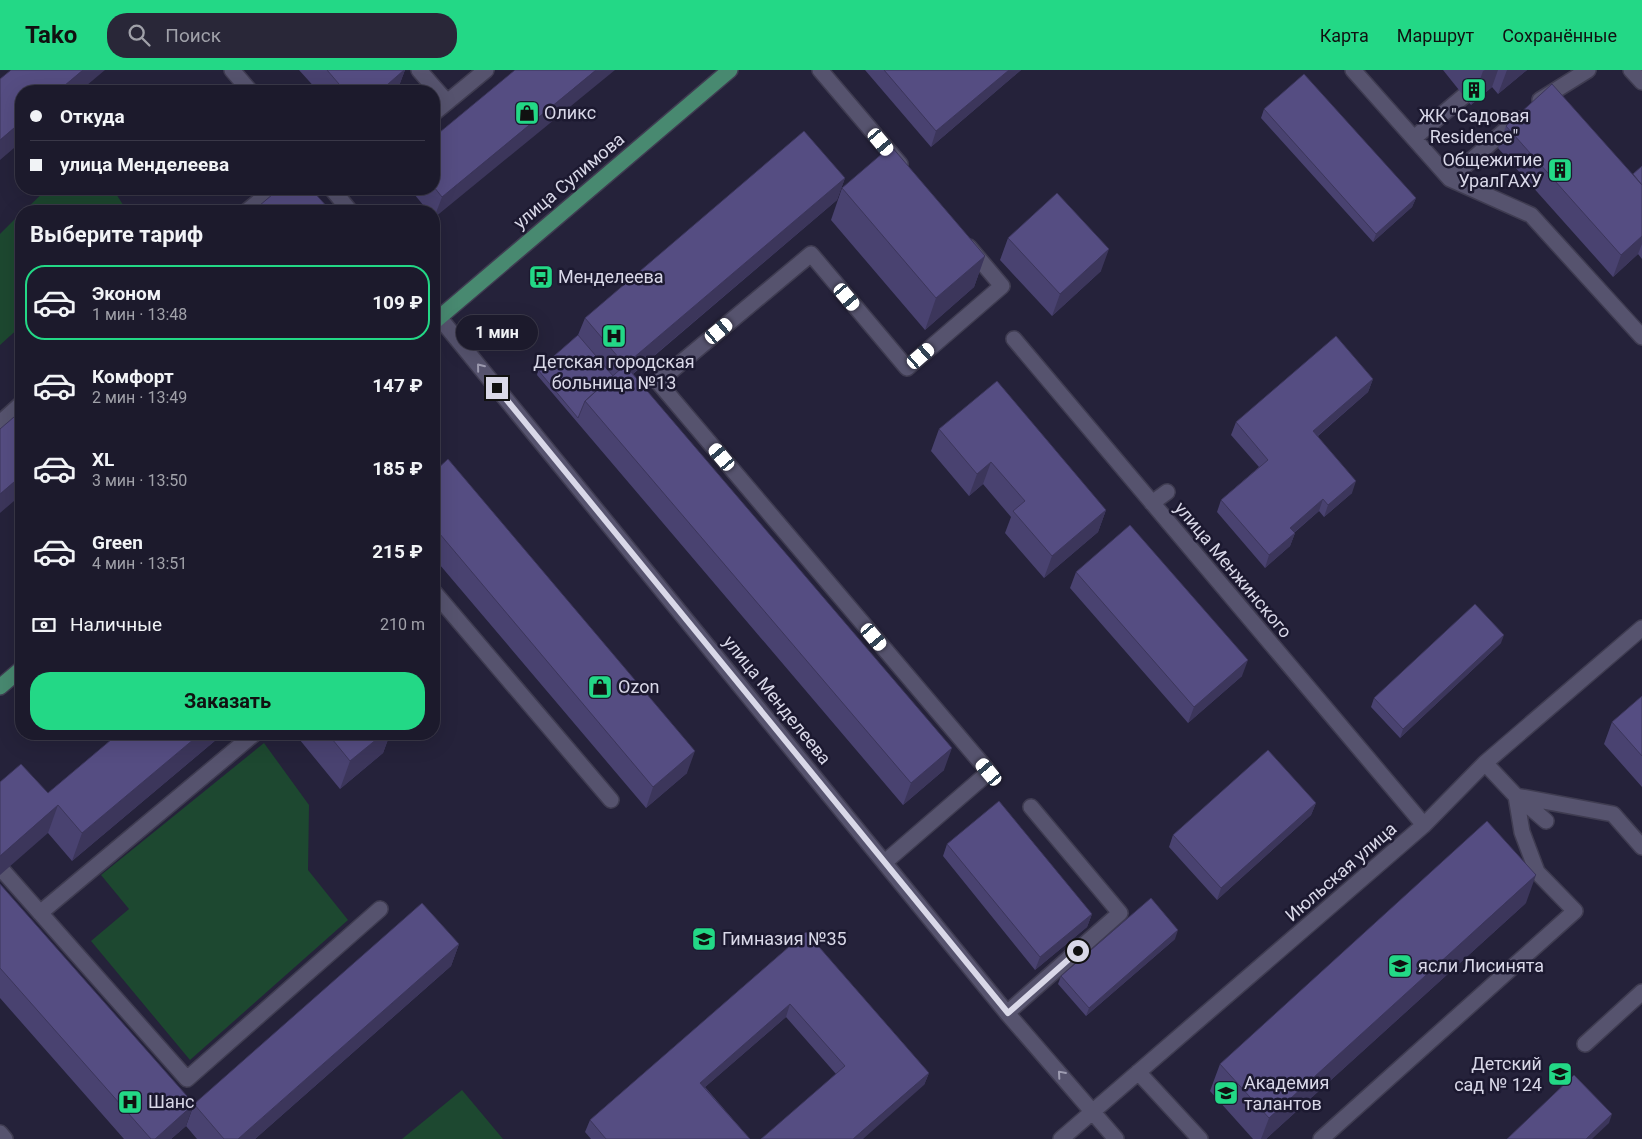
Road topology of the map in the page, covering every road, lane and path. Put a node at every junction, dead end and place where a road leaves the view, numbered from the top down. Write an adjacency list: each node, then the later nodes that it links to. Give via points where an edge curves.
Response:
1 (232, 70): 10 (street)
2 (419, 70): 11 (street)
3 (486, 70): 14 (street)
4 (730, 70): 22 (main road, улица Сулимова)
5 (820, 70): 17 (street)
6 (1353, 70): 16 (street)
7 (1588, 70): 18 (street, via 1538,101)
8 (1631, 70): 9 (street)
9 (1642, 82)
10 (245, 85)
11 (432, 85)
12 (440, 94): 14 (street)
13 (1464, 96): 16 (street)
14 (447, 102): 15 (street)
15 (440, 108)
16 (1414, 138): 18 (street)
17 (908, 174)
18 (1450, 179): 24 (street, via 1531,215)
19 (267, 195): 20 (street)
20 (255, 205)
21 (958, 234): 42 (street, via 1002,286 907,368 811,254 658,382 989,772)
22 (440, 314)
23 (440, 322): 42 (street, улица Менделеева, one-way to 23)
24 (1642, 337)
25 (1014, 339): 29 (street, улица Менжинского)
26 (15, 409): 27 (street)
27 (0, 422)
28 (1167, 492): 29 (street)
29 (1152, 503): 40 (street, улица Менжинского)
30 (440, 599): 37 (street)
31 (1640, 636): 35 (street, Июльская улица)
32 (15, 674): 33 (main road)
33 (0, 687)
34 (247, 740): 45 (street)
35 (1485, 763): 36 (street); 40 (street, Июльская улица)
36 (1516, 796): 39 (street); 41 (street, via 1613,814); 56 (street, via 1522,832 1537,872 1574,911)
37 (611, 800)
38 (1031, 807): 47 (street, via 1120,914)
39 (1546, 821)
40 (1424, 825): 49 (street, Июльская улица)
41 (1642, 846)
42 (885, 862): 47 (street, улица Менделеева)
43 (4, 872): 45 (street)
44 (380, 910): 45 (street, via 187,1079)
45 (40, 913)
46 (1642, 992): 48 (street)
47 (1008, 1013): 50 (street, улица Менделеева, one-way to 47)
48 (1585, 1044)
49 (1138, 1072): 50 (street, Июльская улица); 55 (street)
50 (1093, 1111): 53 (street, Июльская улица); 54 (street, улица Менделеева)
51 (0, 1133): 52 (street)
52 (5, 1139)
53 (1061, 1139)
54 (1116, 1139)
55 (1200, 1139)
56 (1321, 1139)

